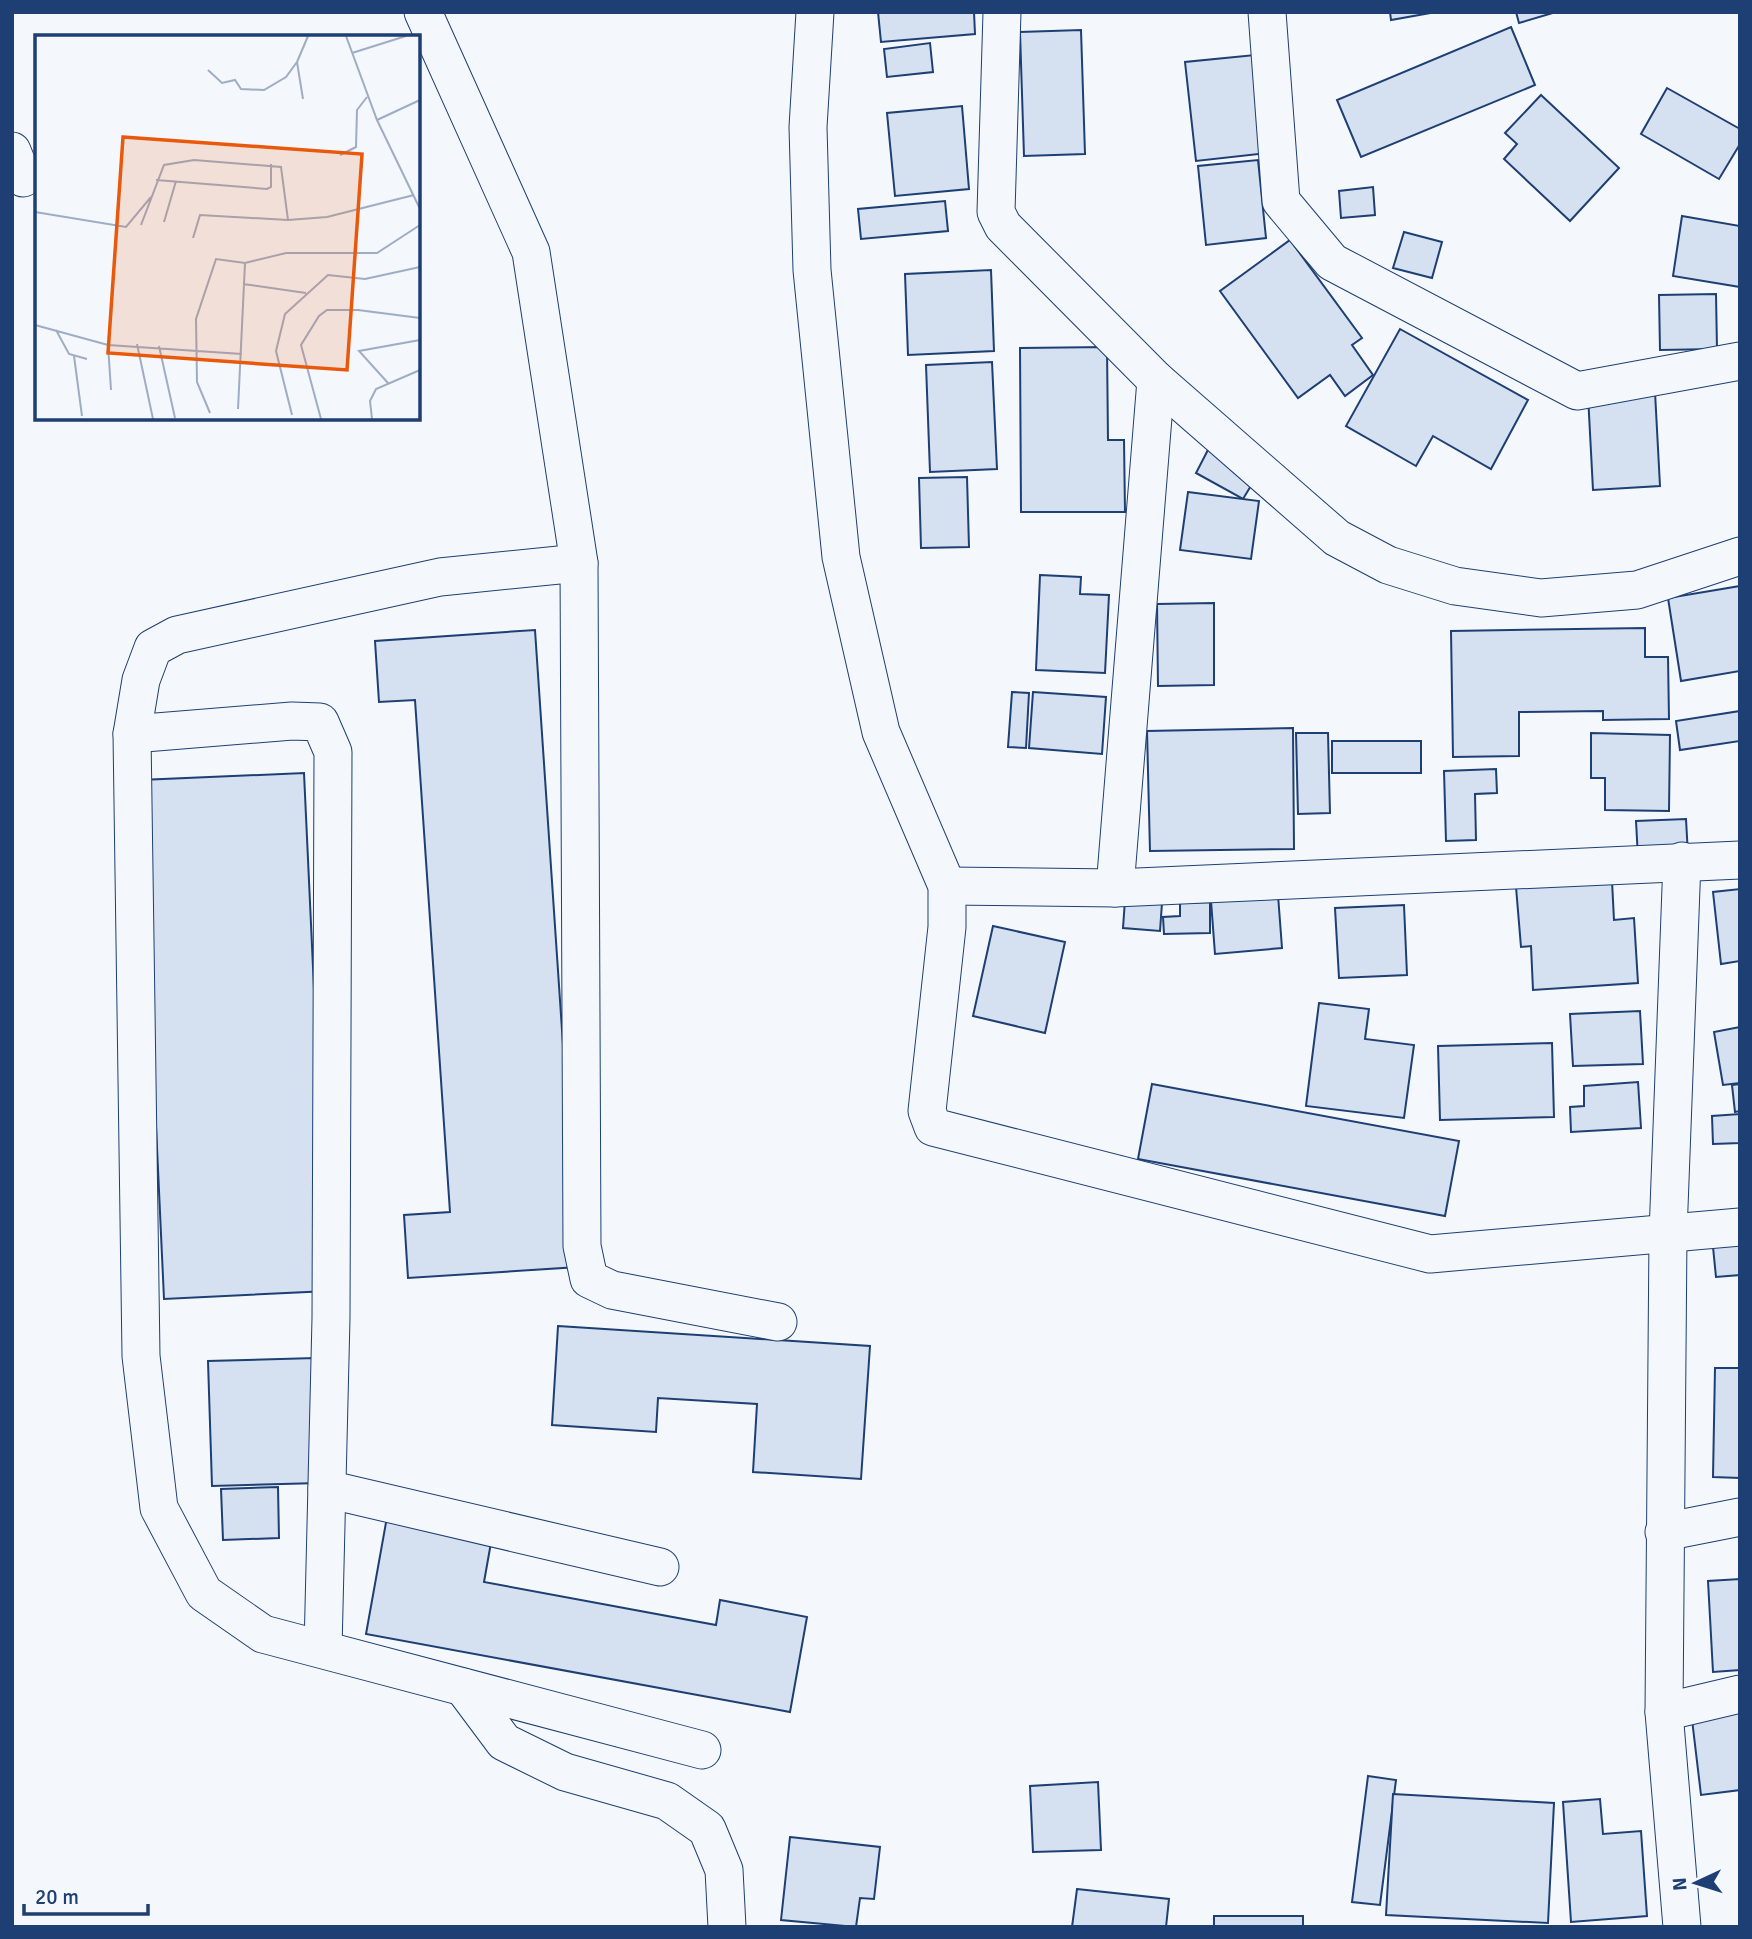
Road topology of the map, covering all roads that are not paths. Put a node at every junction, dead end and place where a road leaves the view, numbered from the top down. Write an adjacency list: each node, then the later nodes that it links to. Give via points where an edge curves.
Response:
1 (423, 12): 8 (street, via 531,252)
2 (815, 12): 12 (street, via 808,127 812,270 841,557 881,732)
3 (1002, 12): 6 (street, via 996,212 1003,226)
4 (1267, 12): 5 (street, via 1280,201 1332,262 1577,391)
5 (1740, 361)
6 (1156, 380): 7 (street, via 1337,538 1388,565 1455,586 1541,598 1637,590); 13 (street)
7 (1740, 556)
8 (579, 563): 9 (street, via 440,577 177,635 153,648 141,680); 16 (street, via 582,1246 589,1279 612,1290)
9 (132, 734): 17 (street, via 320,722 333,752); 21 (street, via 141,1356 159,1508 204,1593 262,1633)
10 (1740, 860): 11 (street)
11 (1682, 861): 13 (street); 15 (street)
12 (947, 886): 13 (street); 15 (street, via 947,927 927,1111 933,1126 1430,1254)
13 (1115, 888)
14 (1740, 1227): 15 (street)
15 (1668, 1234): 19 (street)
16 (778, 1322)
17 (327, 1489): 20 (street); 21 (street)
18 (1740, 1517): 19 (street)
19 (1664, 1532): 24 (street)
20 (660, 1567)
21 (323, 1649): 22 (street)
22 (463, 1686): 25 (street); 26 (street, via 504,1742 565,1772 667,1801 707,1829 724,1870)
23 (1740, 1694): 24 (street)
24 (1664, 1712): 27 (street)
25 (702, 1750)
26 (727, 1927)
27 (1682, 1927)

